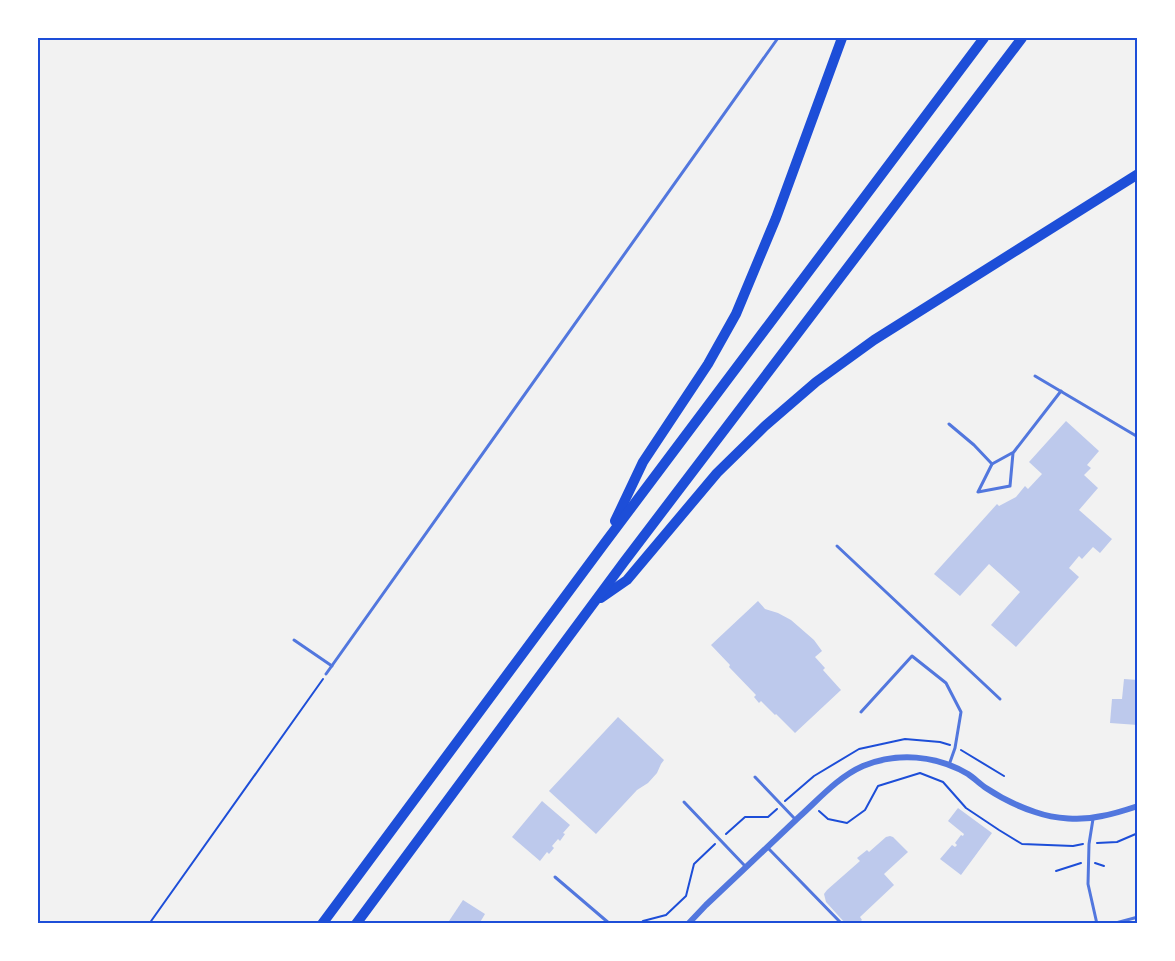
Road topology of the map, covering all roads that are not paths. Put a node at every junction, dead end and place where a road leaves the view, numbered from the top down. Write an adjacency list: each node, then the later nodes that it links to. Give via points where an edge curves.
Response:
1 (778, 38): 16 (lane)
2 (842, 38): 12 (highway, via 736,314 643,462)
3 (984, 38): 12 (highway)
4 (1022, 38): 14 (highway)
5 (1137, 174): 14 (highway, via 874,340 816,382 717,473 627,580)
6 (1035, 376): 7 (lane)
7 (1061, 391): 9 (lane); 10 (lane)
8 (949, 424): 11 (lane)
9 (1137, 437)
10 (1013, 453): 11 (lane); 11 (lane, via 1010,486 978,492)
11 (992, 464)
12 (604, 544): 30 (highway)
13 (837, 546): 18 (lane)
14 (593, 603): 31 (highway)
15 (294, 640): 16 (lane)
16 (332, 666): 17 (lane)
17 (326, 674)
18 (1000, 699)
19 (861, 712): 20 (lane, via 912,656 946,683 961,712 956,748)
20 (949, 765): 24 (street, via 1017,806 1058,817); 25 (street, via 915,757 880,760 836,783)
21 (755, 777): 25 (lane)
22 (684, 802): 27 (lane)
23 (1137, 807): 24 (street)
24 (1093, 818): 35 (lane, via 1088,884)
25 (796, 820): 26 (street)
26 (767, 847): 27 (street); 34 (lane)
27 (746, 867): 33 (street)
28 (555, 877): 32 (lane)
29 (1137, 917): 36 (lane)
30 (322, 924)
31 (356, 924)
32 (610, 924)
33 (688, 924)
34 (842, 924)
35 (1097, 924)
36 (1112, 924)

